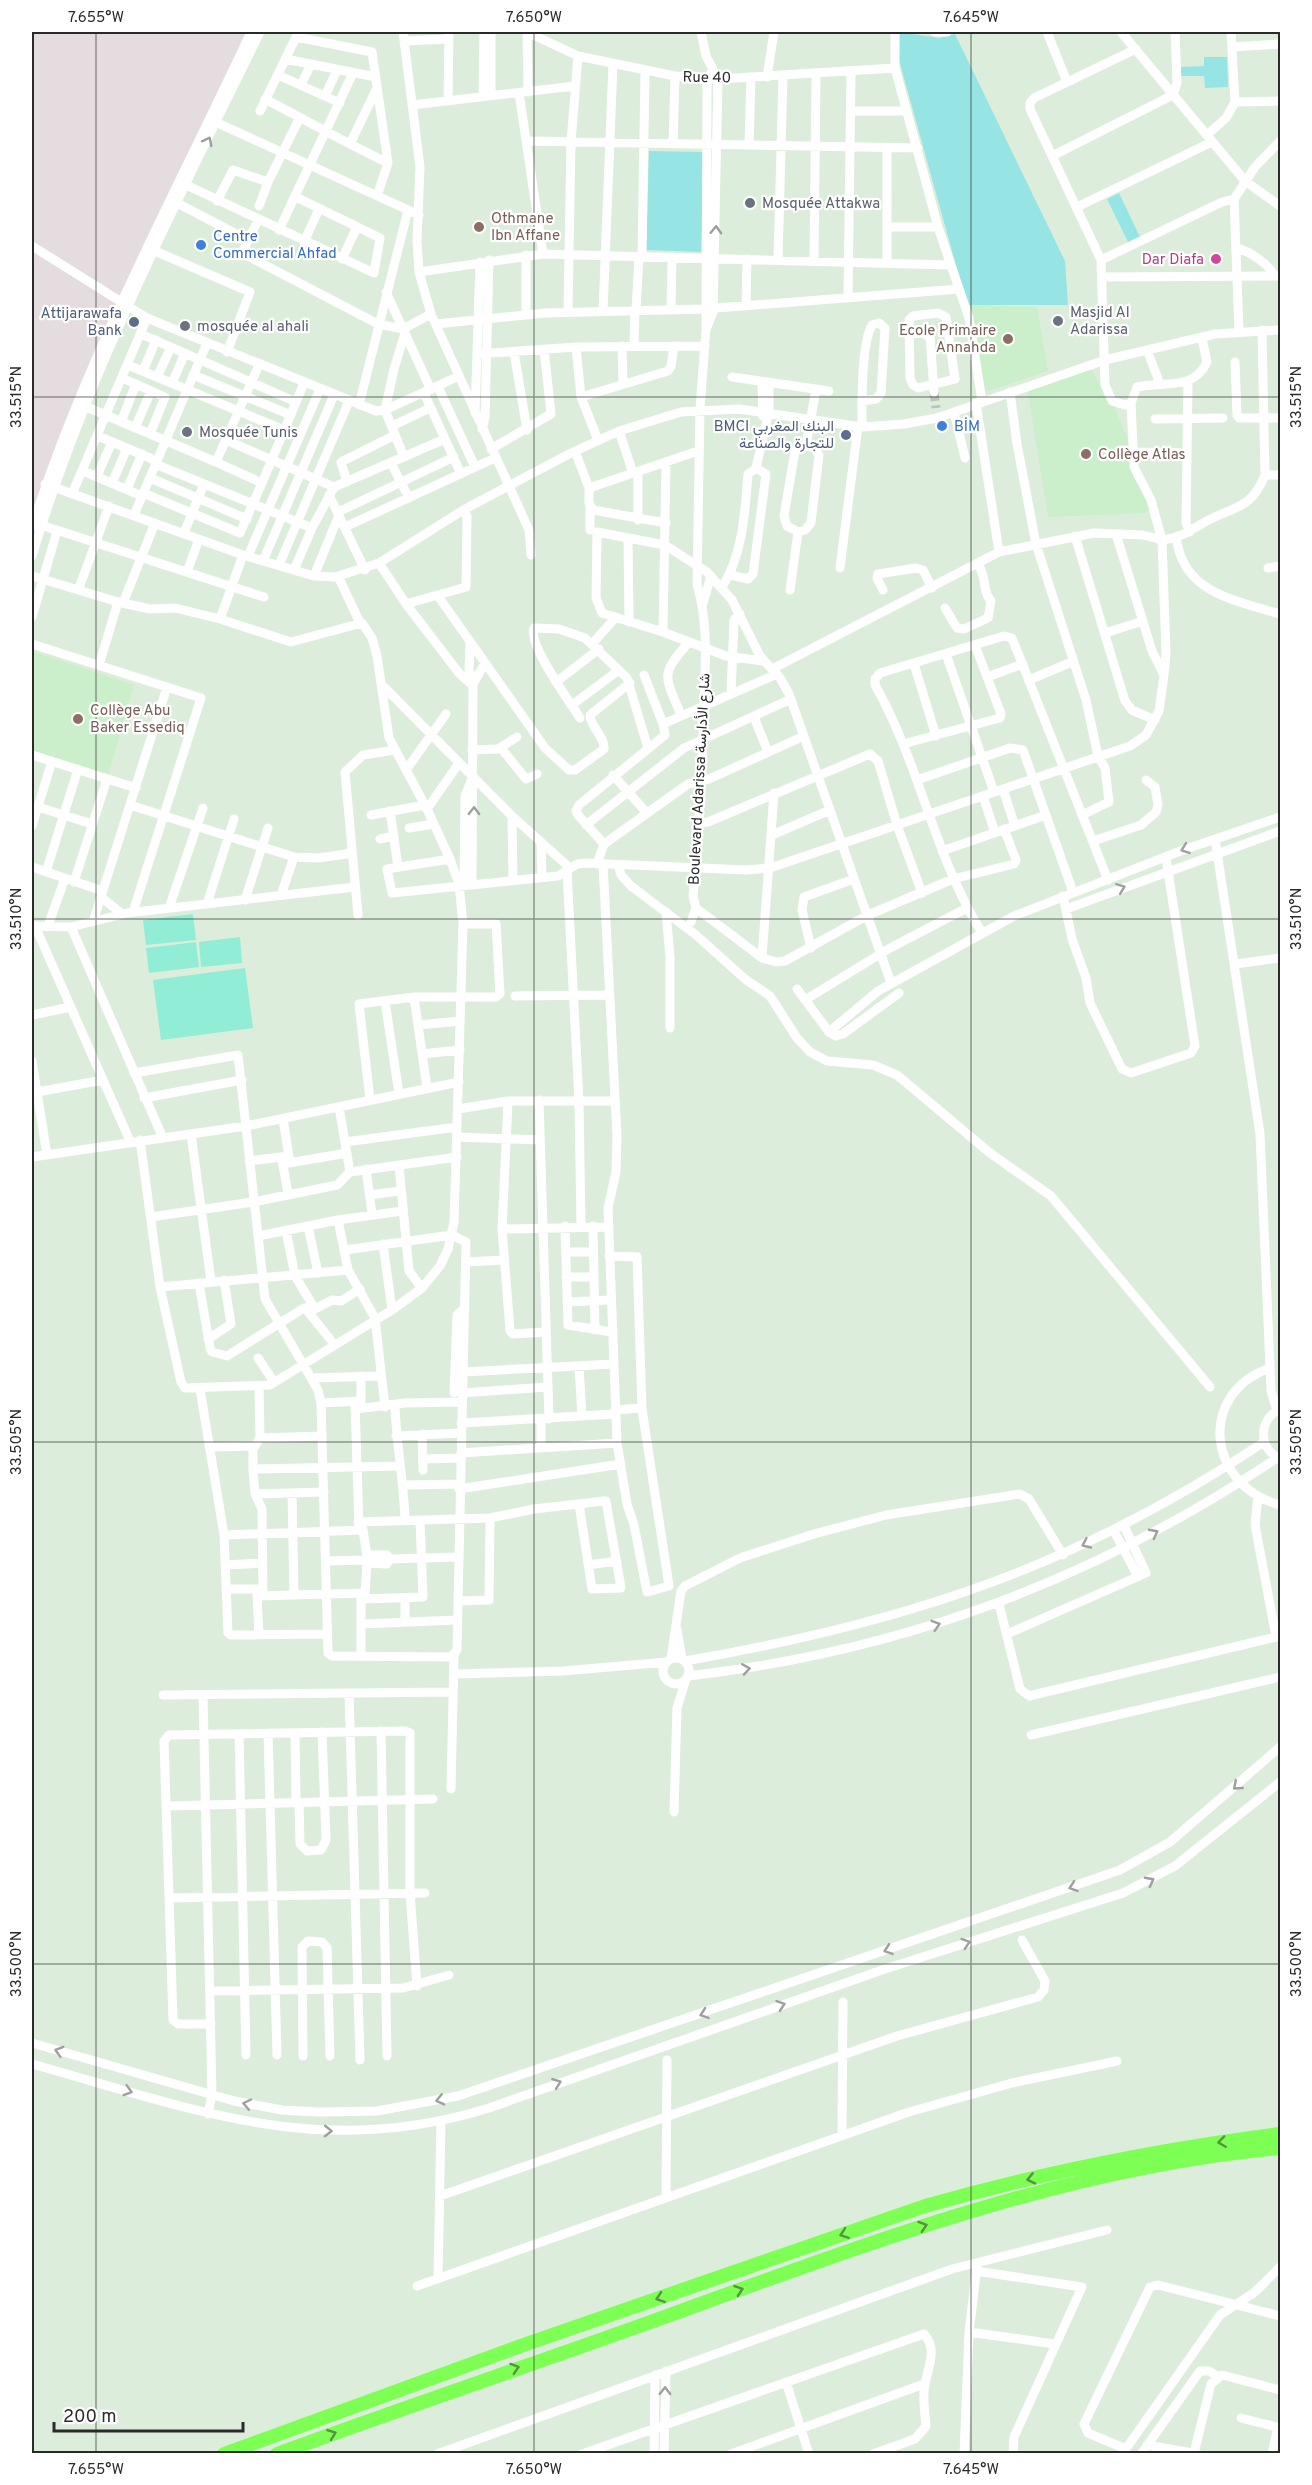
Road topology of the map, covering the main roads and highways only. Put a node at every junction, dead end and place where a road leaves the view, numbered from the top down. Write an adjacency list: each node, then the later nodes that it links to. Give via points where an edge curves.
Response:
1 (1281, 2134): 3 (highway, one-way to 3, via 1116,2160 926,2206 529,2343)
2 (1281, 2148): 4 (highway, one-way to 2, via 934,2222 1103,2176)
3 (224, 2454)
4 (277, 2454)

